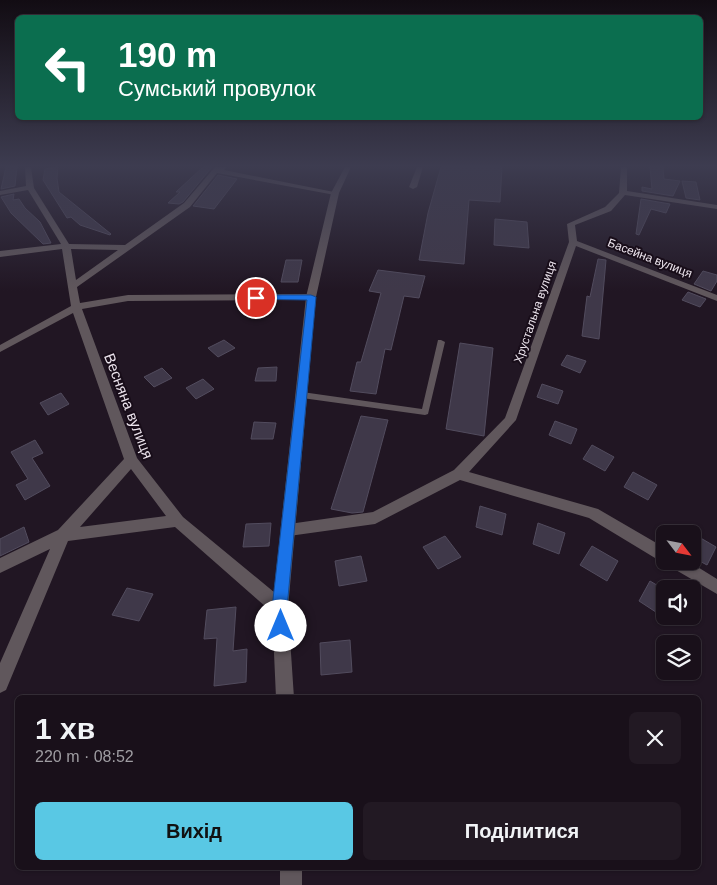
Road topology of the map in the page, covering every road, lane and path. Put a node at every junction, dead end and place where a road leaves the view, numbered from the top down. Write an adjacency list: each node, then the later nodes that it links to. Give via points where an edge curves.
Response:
1 (43, 208): 6 (street, Весняна вулиця)
2 (182, 208): 7 (street)
3 (331, 208): 10 (street)
4 (609, 208): 5 (street, Хрустальна вулиця, via 571,224)
5 (573, 242): 11 (street, Басейна вулиця); 17 (street, Хрустальна вулиця, via 510,420)
6 (66, 246): 7 (street); 8 (street); 9 (street, Весняна вулиця)
7 (127, 248): 9 (street)
8 (0, 254)
9 (72, 287): 12 (street, Весняна вулиця)
10 (311, 297): 12 (street, via 128,298); 15 (street)
11 (717, 298)
12 (76, 307): 14 (street); 16 (street, Весняна вулиця)
13 (441, 342): 15 (lane, via 425,412)
14 (0, 349)
15 (302, 395): 19 (street)
16 (131, 460): 18 (street, Весняна вулиця); 20 (street)
17 (459, 474): 19 (street, Хрустальна вулиця, via 374,518); 21 (street, via 593,512)
18 (178, 521): 20 (street); 25 (street, Весняна вулиця)
19 (289, 530): 25 (street)
20 (62, 535): 22 (street); 26 (street)
21 (656, 550)
22 (0, 566)
23 (689, 570): 24 (street)
24 (717, 587)
25 (280, 608): 27 (street)
26 (0, 684)
27 (285, 695)
28 (291, 870): 29 (street)
29 (291, 885)

